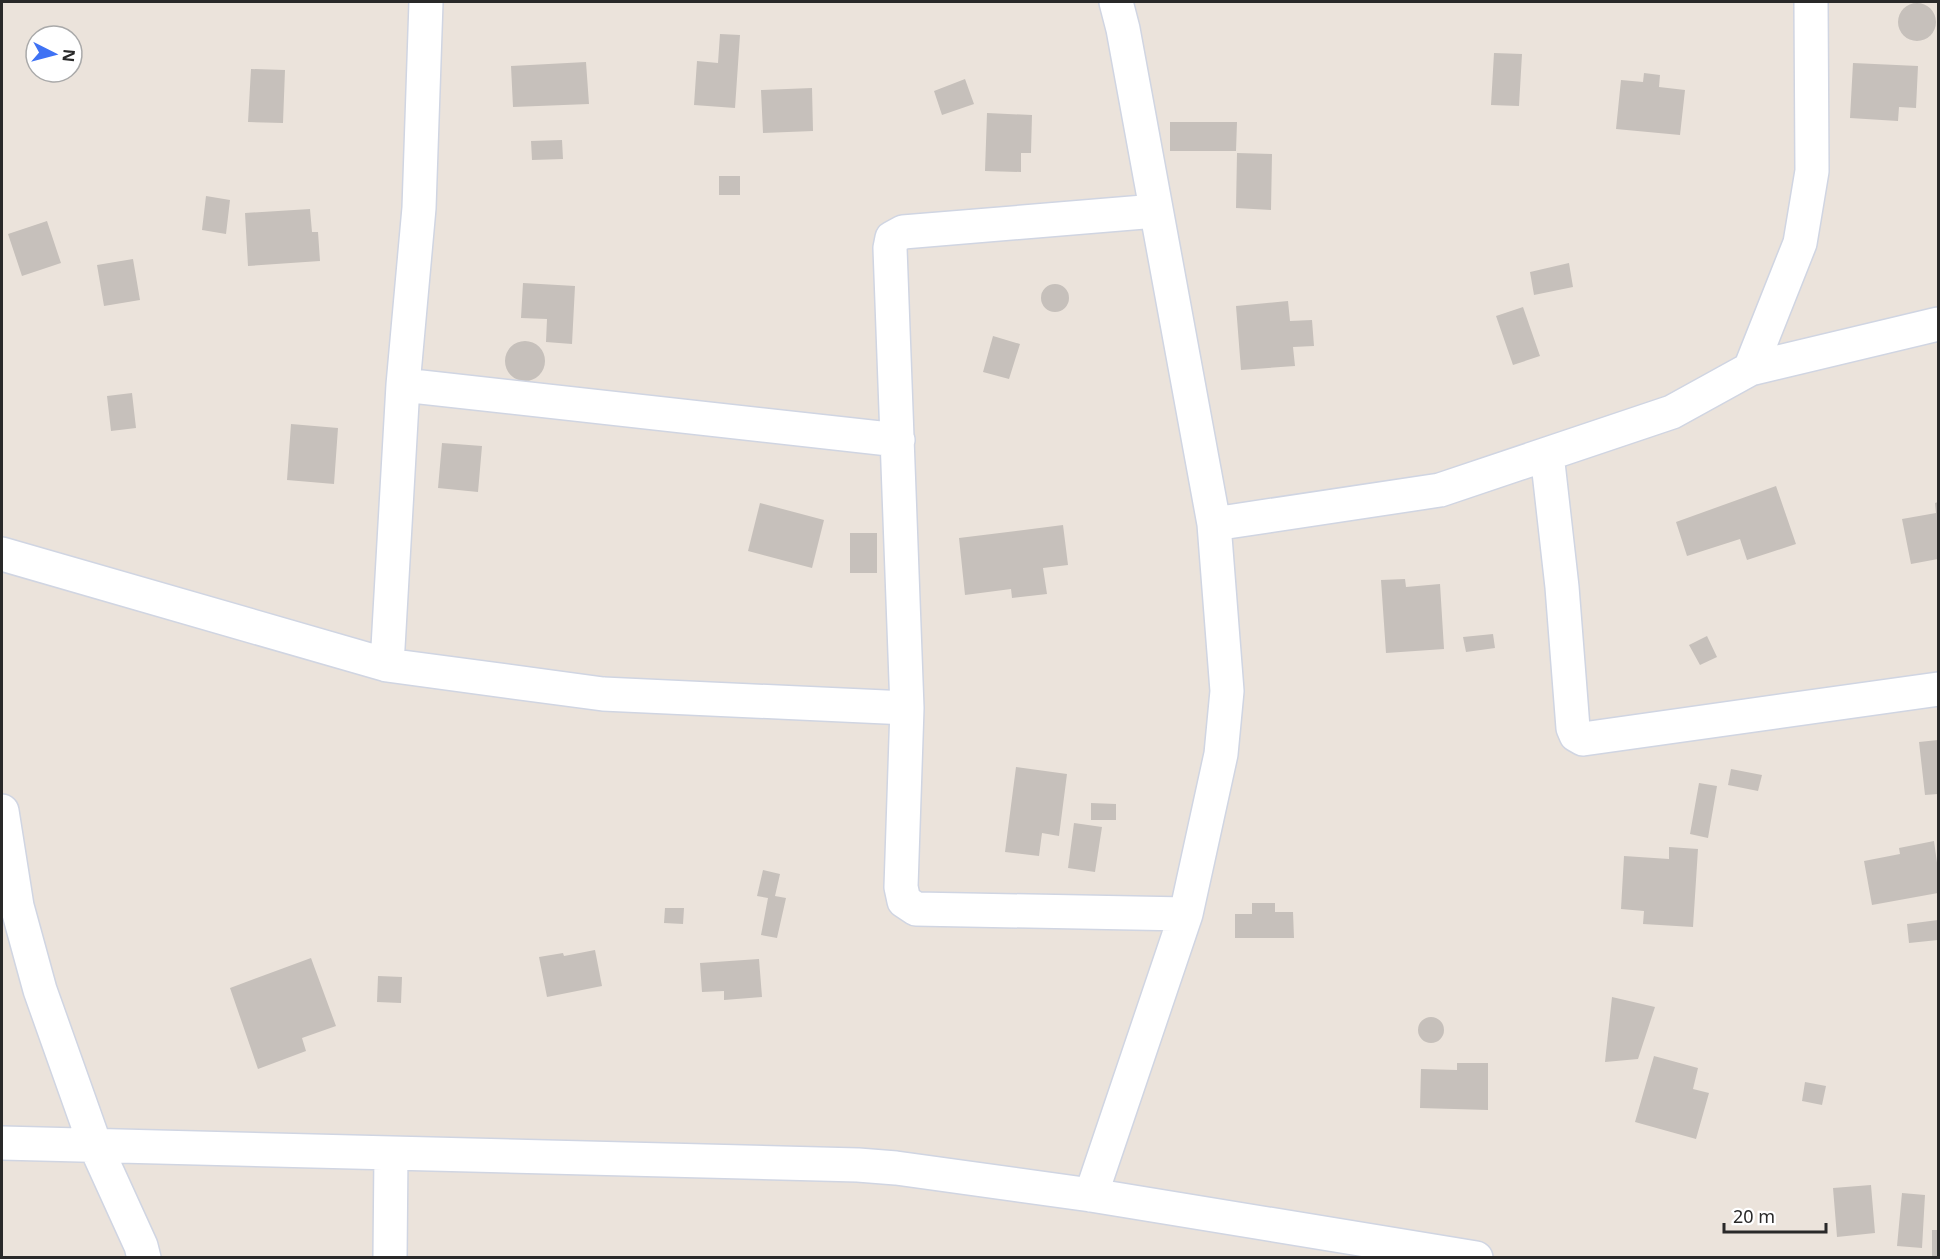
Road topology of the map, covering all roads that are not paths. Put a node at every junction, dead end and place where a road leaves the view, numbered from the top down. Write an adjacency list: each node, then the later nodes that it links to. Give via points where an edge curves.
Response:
1 (426, 2): 7 (street, via 419,208)
2 (1116, 2): 4 (street)
3 (1811, 2): 6 (street, via 1811,181 1800,243)
4 (1156, 211): 8 (street, via 903,232 892,238); 10 (street)
5 (1938, 324): 6 (street)
6 (1750, 369): 9 (street, via 1672,412)
7 (404, 385): 8 (street); 12 (street)
8 (898, 440): 14 (street)
9 (1547, 454): 10 (street, via 1440,490); 13 (street, via 1576,735 1583,739)
10 (1214, 524): 16 (street, via 1227,691 1221,754)
11 (2, 554): 12 (street)
12 (387, 665): 14 (street, via 603,694)
13 (1938, 689)
14 (907, 708): 16 (street, via 901,887 904,901 916,909)
15 (2, 811): 18 (street, via 17,906 37,980)
16 (1186, 914): 20 (street)
17 (2, 1143): 18 (street)
18 (95, 1145): 19 (street); 21 (street)
19 (391, 1153): 20 (street, via 858,1165); 22 (street)
20 (1091, 1195): 23 (street)
21 (144, 1257)
22 (390, 1257)
23 (1476, 1257)

